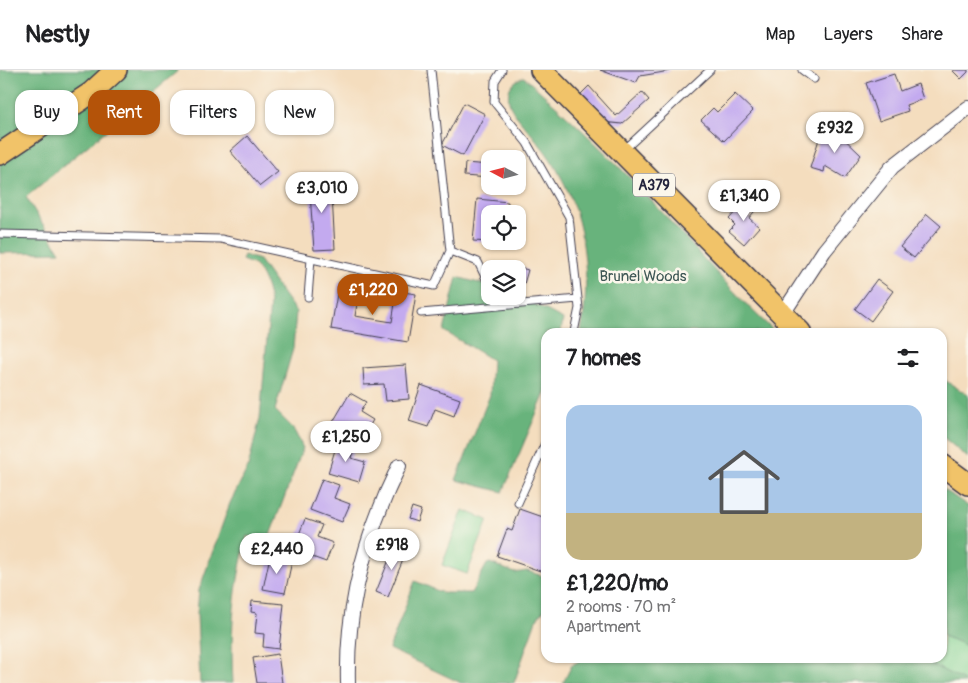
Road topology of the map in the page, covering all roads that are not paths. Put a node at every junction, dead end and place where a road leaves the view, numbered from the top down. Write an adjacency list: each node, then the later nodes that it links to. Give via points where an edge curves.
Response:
1 (116, 70): 10 (main road, via 91,93)
2 (431, 70): 12 (lane)
3 (502, 70): 16 (lane, via 495,81 494,102 527,143 569,217)
4 (541, 70): 9 (main road, A379)
5 (710, 70): 9 (lane)
6 (802, 70): 7 (lane)
7 (814, 79)
8 (968, 108): 19 (street, via 892,167 824,251)
9 (622, 152): 19 (main road, A379)
10 (0, 154)
11 (0, 234): 13 (lane, via 221,239)
12 (450, 252): 13 (lane, via 434,286); 14 (lane, via 478,262)
13 (311, 259): 15 (lane)
14 (481, 268)
15 (308, 297)
16 (578, 299): 17 (lane); 20 (lane)
17 (499, 306): 18 (lane)
18 (421, 313)
19 (782, 315): 21 (main road, A379)
20 (575, 328)
21 (796, 328)
22 (541, 452): 26 (lane)
23 (399, 466): 27 (street, via 383,499 360,576 347,652)
24 (947, 469): 25 (main road)
25 (968, 484)
26 (518, 503)
27 (348, 683)

